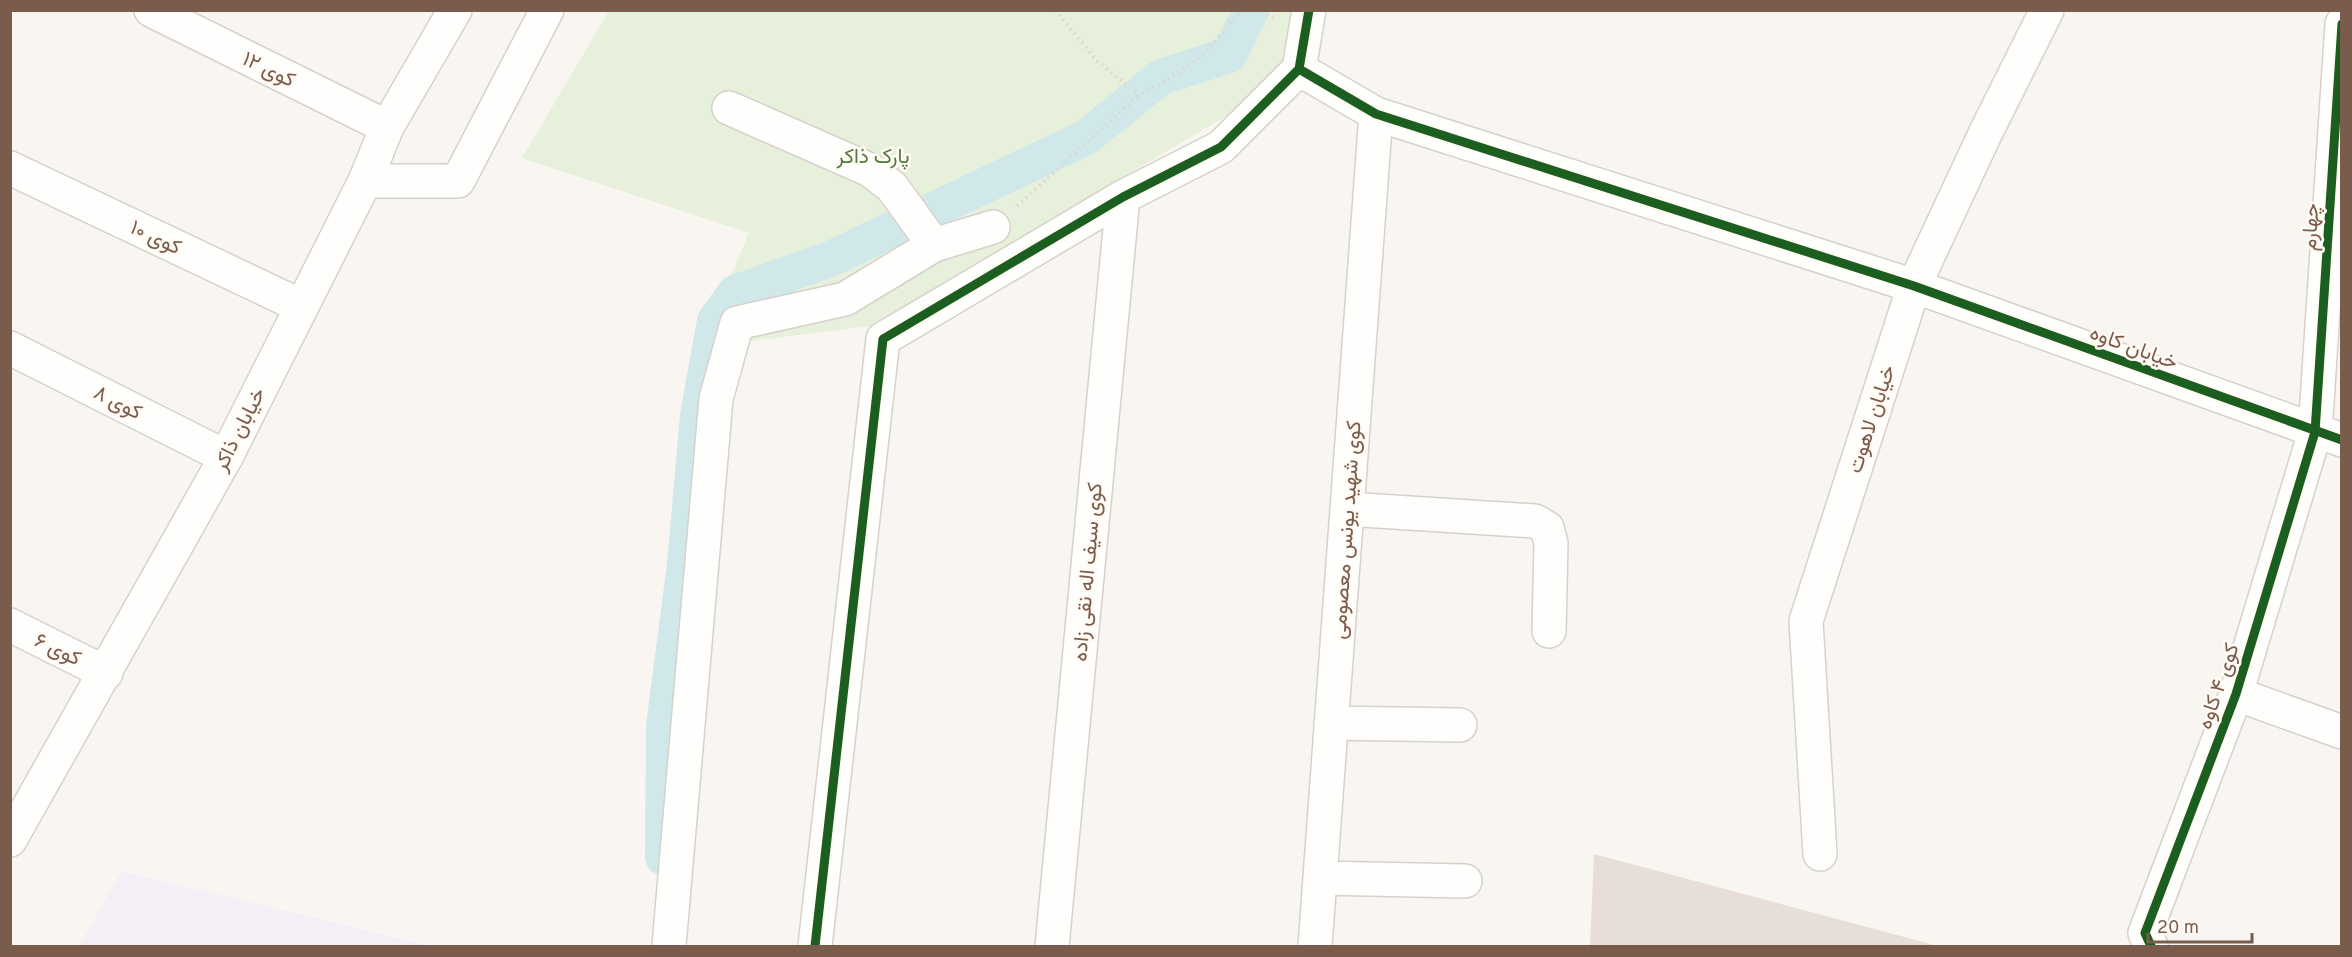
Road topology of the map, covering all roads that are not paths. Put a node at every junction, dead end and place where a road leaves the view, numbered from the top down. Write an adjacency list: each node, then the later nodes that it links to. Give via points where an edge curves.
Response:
1 (151, 10): 10 (street, کوی ۱۲)
2 (455, 10): 10 (street, خیابان ذاکر)
3 (548, 10): 12 (street, via 459,181)
4 (1309, 10): 7 (street)
5 (2047, 10): 16 (street, خیابان لاهوت)
6 (2340, 40): 19 (street, چهارم)
7 (1299, 69): 9 (street, خیابان کاوه); 13 (street, via 1221,147)
8 (729, 108): 15 (street, via 870,170 892,187)
9 (1376, 114): 16 (street, خیابان کاوه); 21 (street, کوی شهید یونس معصومی)
10 (387, 127): 12 (street, خیابان ذاکر)
11 (10, 168): 17 (street, کوی ۱۰)
12 (365, 181): 17 (street, خیابان ذاکر)
13 (1123, 197): 34 (street, via 883,339); 35 (street, کوی سیف اله نقی زاده)
14 (993, 227): 15 (street)
15 (934, 245): 33 (street, via 845,298 737,324 716,399)
16 (1914, 286): 19 (street, خیابان کاوه); 30 (street, خیابان لاهوت, via 1806,621)
17 (301, 306): 20 (street, خیابان ذاکر)
18 (10, 348): 20 (street, کوی ۸)
19 (2328, 436): 25 (street, کوی ۴ کاوه)
20 (226, 457): 24 (street, خیابان ذاکر)
21 (1347, 509): 23 (street, via 1535,521 1547,528 1551,543); 26 (street, کوی شهید یونس معصومی)
22 (10, 626): 24 (street, کوی ۶)
23 (1549, 631)
24 (106, 673): 29 (street, خیابان ذاکر)
25 (2236, 694): 28 (street); 37 (street, کوی ۴ کاوه, via 2145,933)
26 (1332, 723): 27 (street); 31 (street, کوی شهید یونس معصومی)
27 (1460, 725)
28 (2342, 732)
29 (10, 840)
30 (1820, 854)
31 (1320, 878): 32 (street); 36 (street, کوی شهید یونس معصومی)
32 (1465, 881)
33 (669, 946)
34 (814, 946)
35 (1052, 946)
36 (1316, 946)
37 (2151, 946)

